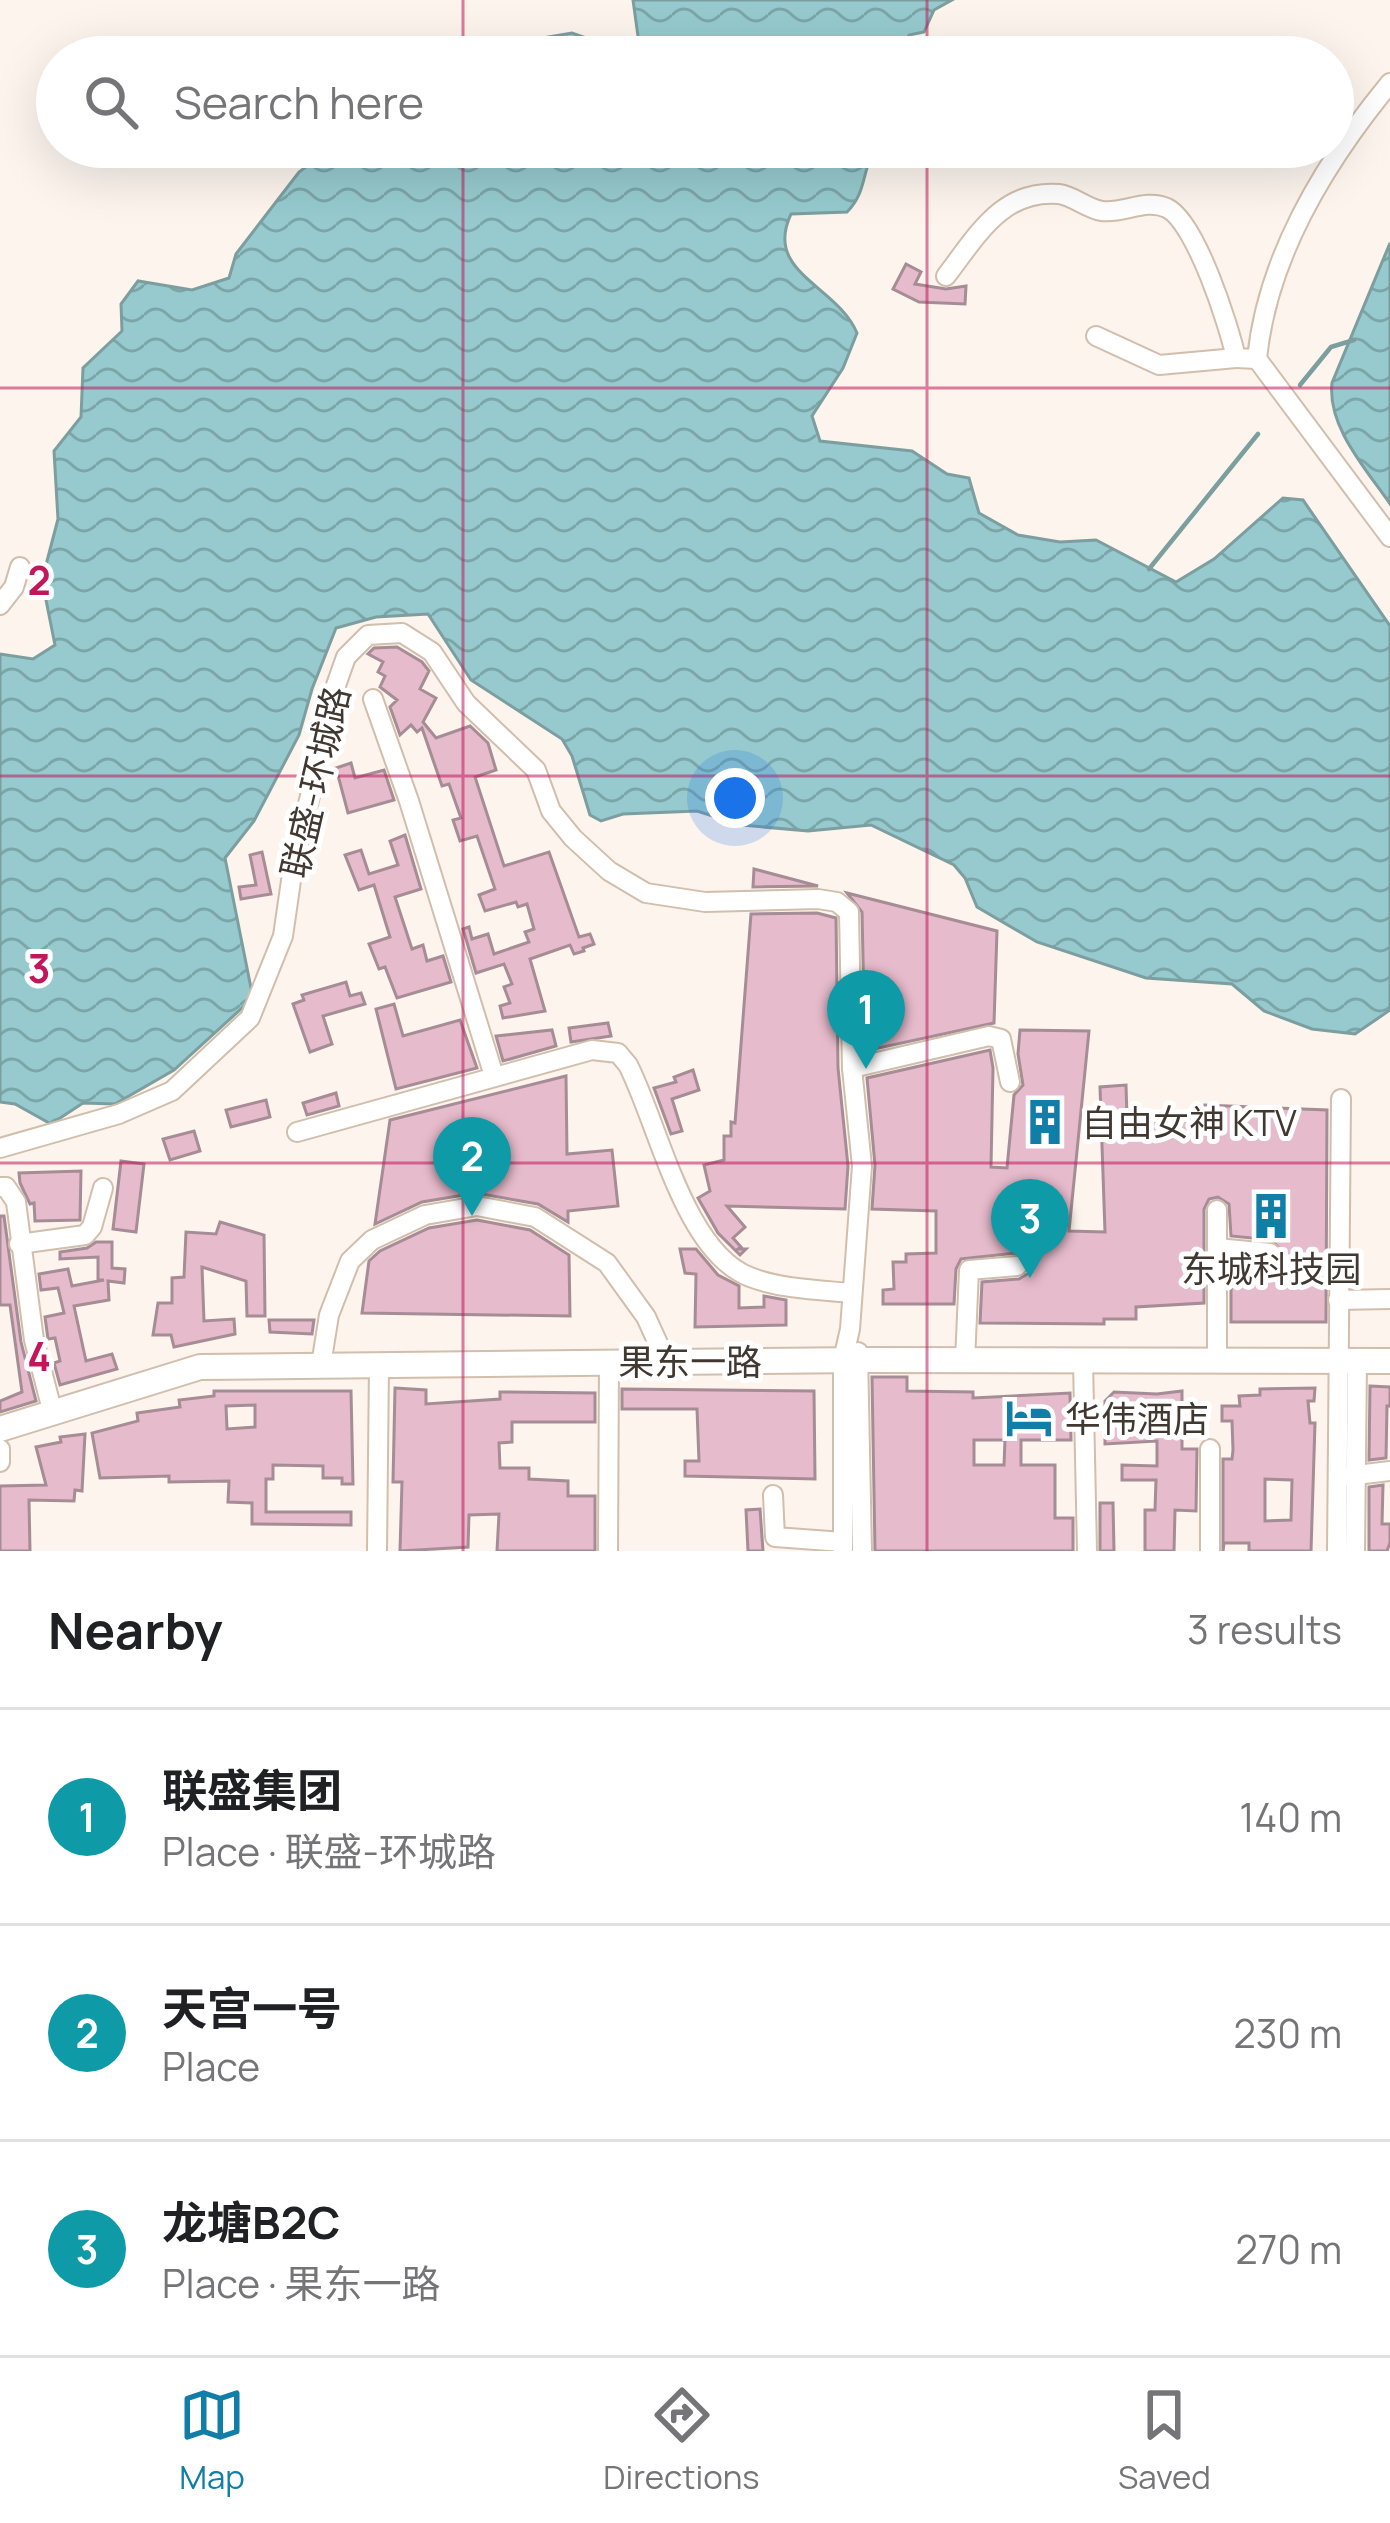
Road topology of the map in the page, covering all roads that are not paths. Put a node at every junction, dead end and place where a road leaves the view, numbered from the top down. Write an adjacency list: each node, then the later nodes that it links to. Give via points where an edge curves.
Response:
1 (1390, 83): 2 (street)
2 (1354, 127)
3 (1329, 168): 7 (street, via 1296,229 1261,322)
4 (946, 276): 6 (street, via 998,210 1025,195 1064,194 1101,211 1166,208 1181,220 1220,300)
5 (1096, 336): 6 (street, via 1159,365)
6 (1236, 358): 7 (street)
7 (1257, 359): 8 (street)
8 (1390, 538)
9 (20, 567): 10 (street)
10 (0, 605)
11 (373, 699): 13 (street)
12 (852, 1068): 14 (street, via 989,1036 1004,1046); 17 (street, 联盛-环城路, via 849,912 818,898 705,902 646,893 573,838 551,811 536,770 466,703 432,652 402,633 368,635 346,657 323,722 283,936 250,1018 172,1091); 25 (street, 联盛-环城路, via 862,1166)
13 (494, 1076): 16 (street); 25 (street, via 592,1050 618,1053 716,1250 747,1276)
14 (1010, 1082)
15 (1341, 1099): 27 (street)
16 (297, 1132)
17 (0, 1148)
18 (0, 1187): 21 (street, via 16,1202)
19 (103, 1188): 21 (street, via 85,1235)
20 (1217, 1210): 22 (street)
21 (19, 1244): 38 (street)
22 (1217, 1248): 23 (street); 33 (street)
23 (1270, 1253)
24 (1017, 1266): 29 (street, via 968,1270)
25 (851, 1293): 28 (street, 联盛-环城路)
26 (1390, 1299): 27 (street)
27 (1337, 1300): 34 (street)
28 (852, 1360): 29 (main road, 果东一路); 31 (main road, 果东一路); 45 (street, 联盛-环城路)
29 (965, 1360): 32 (main road, 果东一路)
30 (609, 1361): 31 (main road, 果东一路); 36 (main road, 果东一路); 49 (street)
31 (666, 1361): 37 (street, via 607,1263 535,1217 477,1206 425,1215 372,1240 350,1261)
32 (1083, 1361): 33 (main road, 果东一路); 51 (street)
33 (1217, 1361): 34 (main road, 果东一路)
34 (1347, 1361): 35 (main road, 果东一路); 44 (street)
35 (1390, 1361)
36 (379, 1364): 37 (main road, 果东一路); 48 (street)
37 (321, 1365): 38 (main road, 果东一路, via 200,1366)
38 (52, 1410): 39 (main road, 果东一路)
39 (0, 1429)
40 (0, 1449): 42 (street)
41 (1210, 1449): 52 (street)
42 (0, 1462)
43 (1390, 1471): 44 (street)
44 (1346, 1476): 53 (street); 54 (street)
45 (852, 1485): 47 (street); 50 (street)
46 (773, 1495): 47 (street, via 775,1537)
47 (843, 1546)
48 (377, 1551)
49 (608, 1551)
50 (862, 1551)
51 (1087, 1551)
52 (1210, 1551)
53 (1337, 1551)
54 (1355, 1551)

